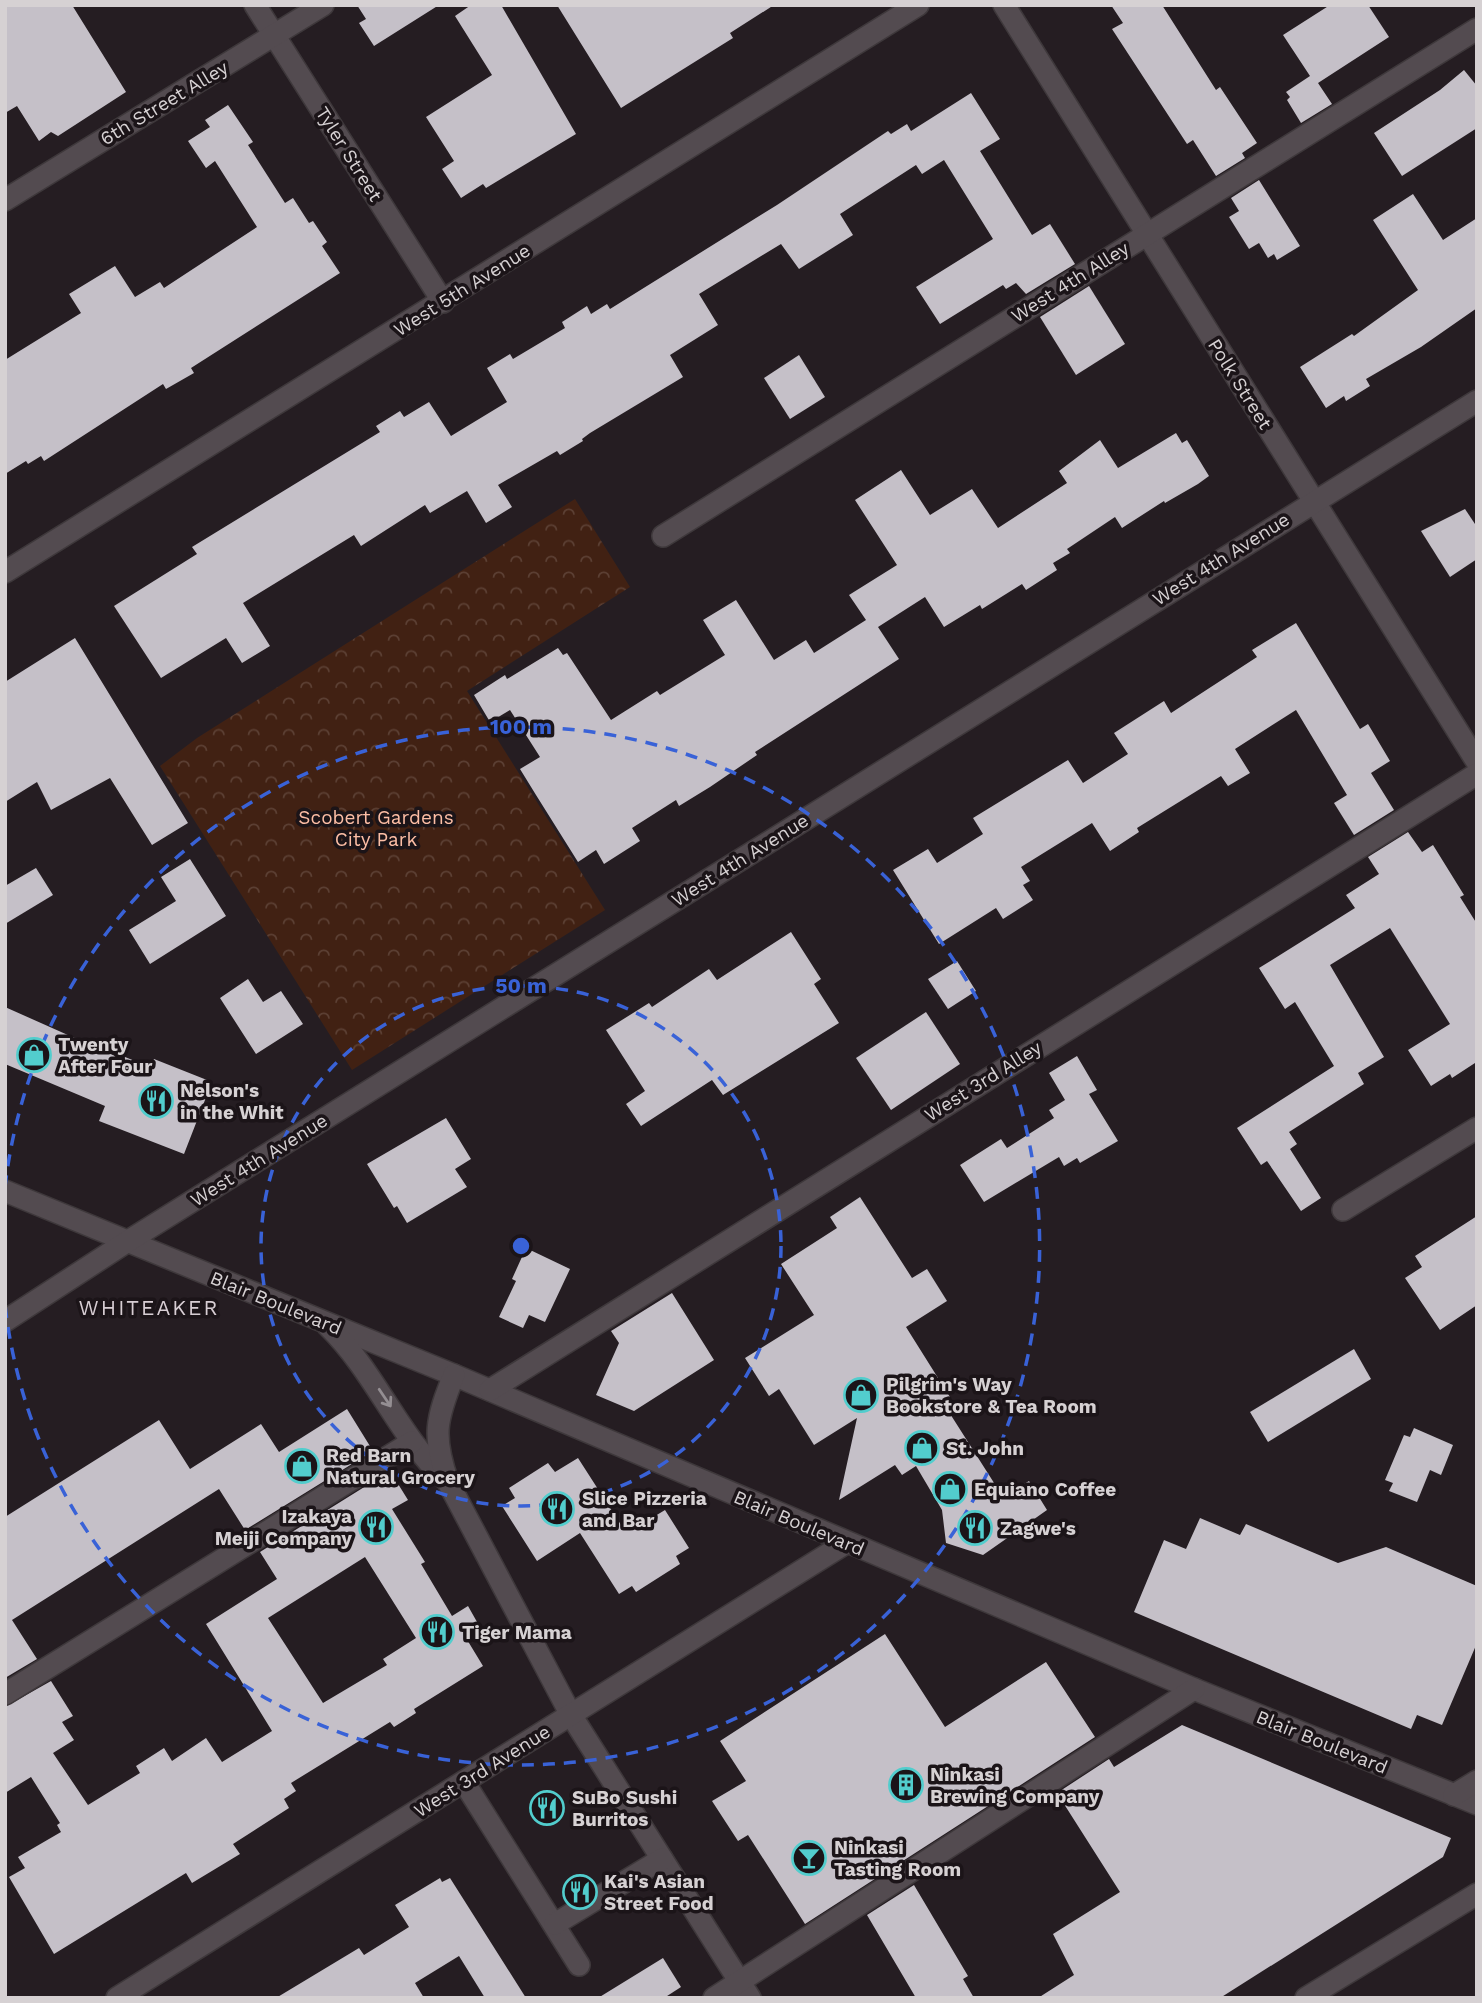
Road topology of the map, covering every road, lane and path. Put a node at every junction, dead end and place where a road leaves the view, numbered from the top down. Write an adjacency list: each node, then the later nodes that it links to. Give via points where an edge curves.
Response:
1 (255, 5): 6 (street, Tyler Street)
2 (323, 5): 6 (street, 6th Street Alley)
3 (918, 5): 9 (street, West 5th Avenue)
4 (1004, 5): 8 (street, Polk Street)
5 (1477, 29): 8 (street, West 4th Alley)
6 (274, 36): 7 (street, 6th Street Alley); 9 (street, Tyler Street)
7 (5, 200)
8 (1147, 234): 11 (street, Polk Street); 12 (street, West 4th Alley)
9 (443, 302): 13 (street, West 5th Avenue)
10 (1477, 401): 11 (street, West 4th Avenue)
11 (1314, 501): 14 (street, Polk Street); 19 (street, West 4th Avenue)
12 (663, 536)
13 (5, 572)
14 (1477, 762)
15 (1477, 774): 23 (street, West 3rd Alley)
16 (1477, 1128): 18 (street)
17 (5, 1191): 19 (street, Blair Boulevard)
18 (1343, 1210)
19 (125, 1242): 20 (street, West 4th Avenue); 21 (street, Blair Boulevard)
20 (5, 1321)
21 (323, 1322): 22 (street, Blair Boulevard); 24 (street, one-way to 24, via 384,1396)
22 (454, 1375): 23 (street, Blair Boulevard); 25 (street, via 436,1426 438,1455)
23 (490, 1390): 26 (street, Blair Boulevard)
24 (412, 1442): 25 (street); 28 (street)
25 (448, 1482): 29 (street)
26 (846, 1543): 27 (street, Blair Boulevard); 29 (street, West 3rd Avenue)
27 (1194, 1689): 32 (street, Blair Boulevard); 38 (street)
28 (5, 1694)
29 (571, 1714): 31 (street, West 3rd Avenue); 34 (street)
30 (1477, 1781): 32 (street)
31 (464, 1782): 36 (street); 39 (street, West 3rd Avenue)
32 (1454, 1795): 33 (street, Blair Boulevard)
33 (1477, 1804)
34 (662, 1859): 36 (street); 38 (street)
35 (1477, 1894): 41 (street)
36 (555, 1924): 37 (street)
37 (579, 1965)
38 (745, 1990): 40 (street)
39 (117, 1998)
40 (714, 1998)
41 (1306, 1998)

